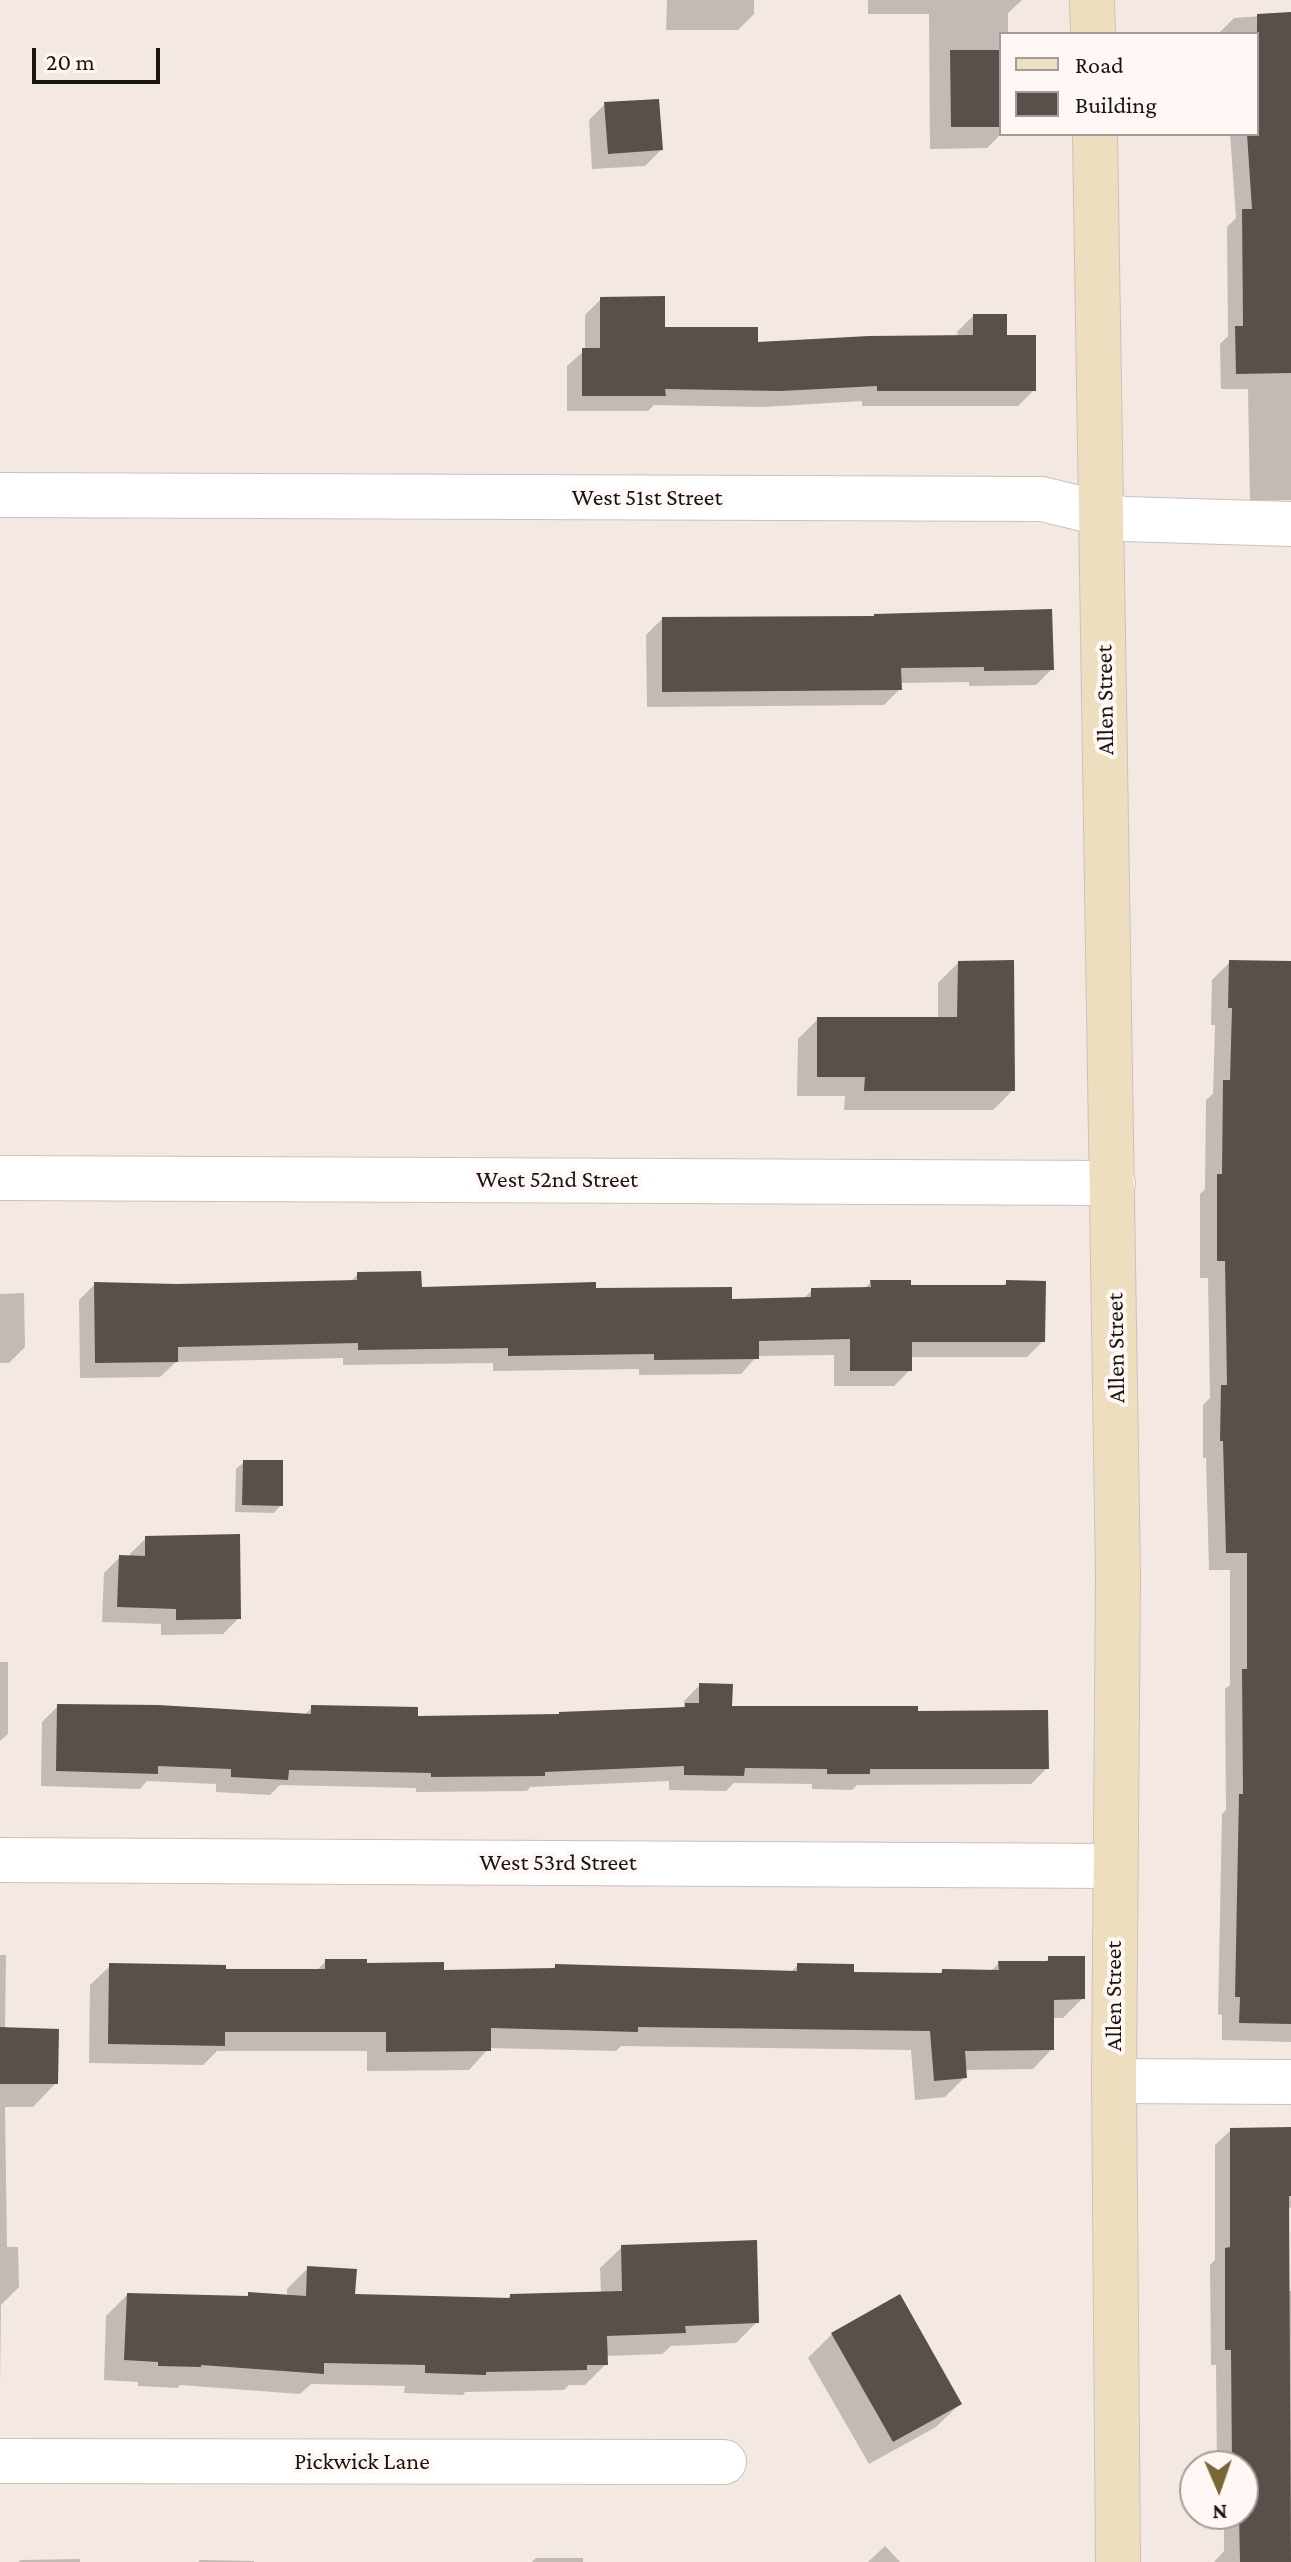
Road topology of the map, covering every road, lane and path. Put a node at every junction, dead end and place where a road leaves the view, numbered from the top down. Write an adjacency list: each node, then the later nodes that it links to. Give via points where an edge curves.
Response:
1 (1092, 0): 2 (street)
2 (1093, 32)
3 (1095, 136): 5 (street, Allen Street)
4 (0, 495): 5 (street, West 51st Street, via 1042,499)
5 (1101, 514): 6 (street, West 51st Street); 8 (street, Allen Street)
6 (1291, 524)
7 (0, 1178): 8 (street, West 52nd Street)
8 (1113, 1183): 10 (street, Allen Street)
9 (0, 1860): 10 (street, West 53rd Street)
10 (1115, 1866): 11 (street, Allen Street)
11 (1114, 2081): 12 (street); 15 (street, Allen Street)
12 (1291, 2082)
13 (0, 2461): 14 (street, Pickwick Lane)
14 (724, 2462)
15 (1118, 2562)

